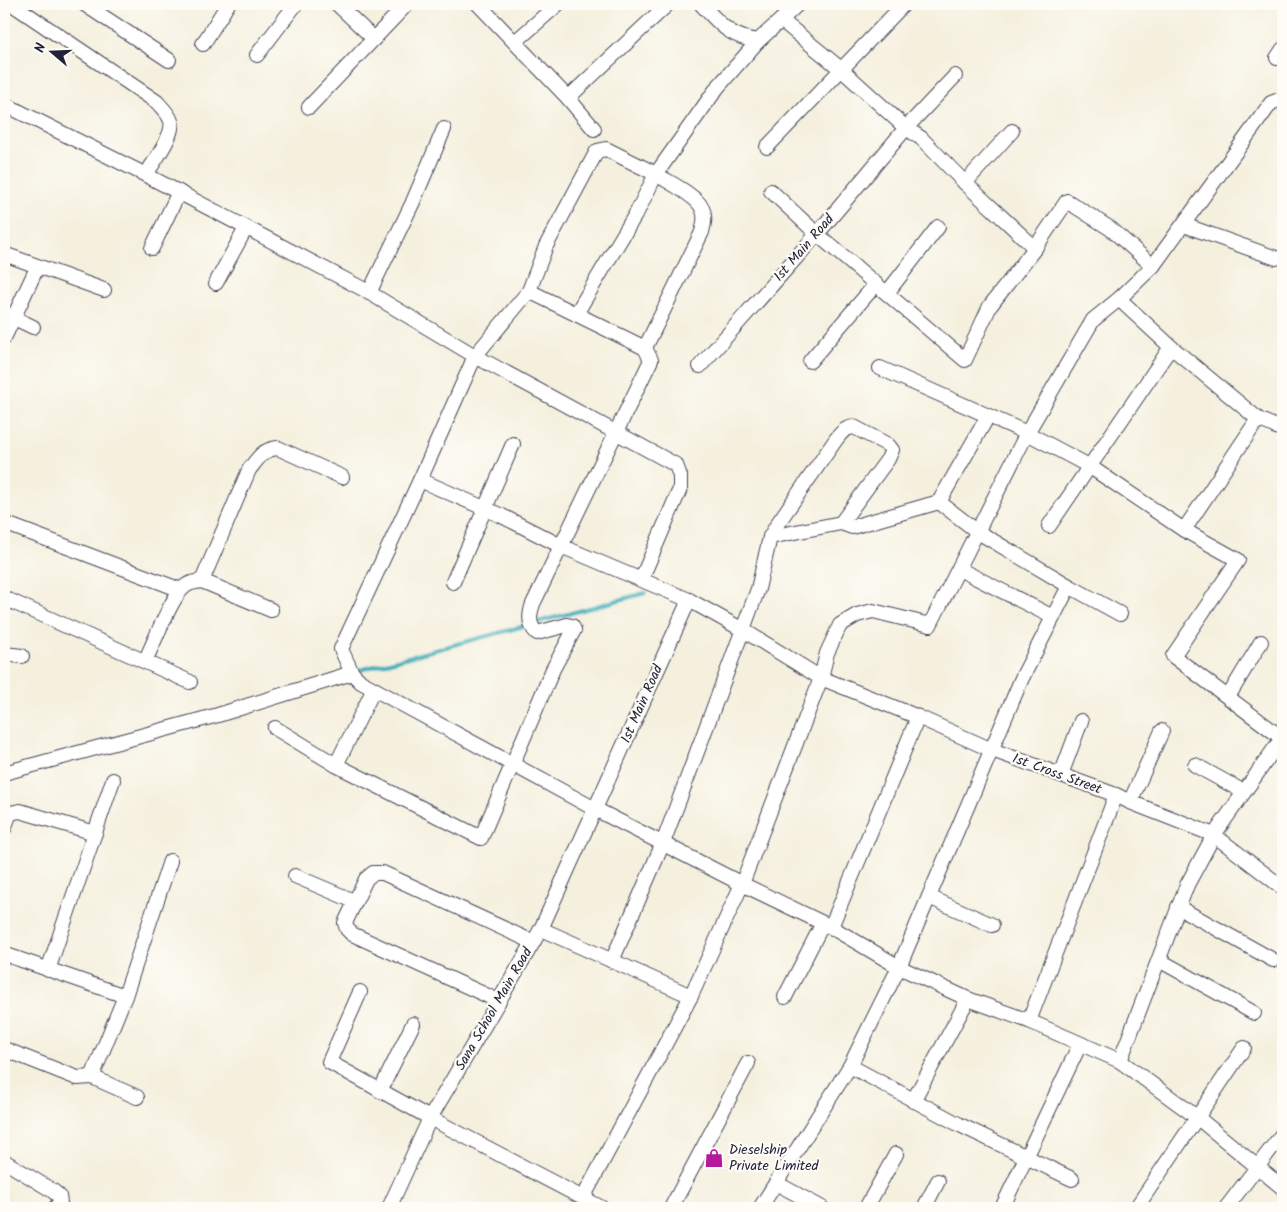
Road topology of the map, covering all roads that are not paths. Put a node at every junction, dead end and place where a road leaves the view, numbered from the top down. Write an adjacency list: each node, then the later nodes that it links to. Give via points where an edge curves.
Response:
1 (12, 4): 32 (street, via 157,102 166,112 171,122 171,133)
2 (84, 4): 19 (street)
3 (228, 4): 17 (street)
4 (296, 4): 18 (street)
5 (339, 4): 14 (street)
6 (408, 4): 14 (street)
7 (478, 4): 16 (street)
8 (558, 4): 16 (street)
9 (668, 4): 22 (street)
10 (701, 4): 15 (street, via 728,31)
11 (798, 4): 13 (street)
12 (904, 4): 20 (street)
13 (782, 20): 15 (street); 20 (street)
14 (374, 39): 25 (street)
15 (758, 41): 31 (street, via 717,88)
16 (515, 42): 22 (street)
17 (203, 44)
18 (257, 55)
19 (169, 60)
20 (842, 70): 26 (street); 30 (street)
21 (955, 76): 26 (street, 1st Main Road)
22 (568, 98): 28 (street)
23 (1283, 102): 36 (street, via 1271,103)
24 (4, 104): 32 (street)
25 (309, 107)
26 (906, 128): 33 (street, via 921,138); 39 (street, 1st Main Road)
27 (444, 129): 50 (street, via 430,166)
28 (594, 129)
29 (1012, 131): 33 (street)
30 (767, 147)
31 (656, 174): 49 (street, via 606,149 597,151 546,246); 52 (street, via 638,212); 57 (street, via 697,201 705,219 702,232)
32 (146, 175): 35 (street)
33 (965, 183): 41 (street)
34 (771, 191): 39 (street)
35 (179, 192): 38 (street); 40 (street)
36 (1184, 226): 43 (street); 44 (street)
37 (938, 227): 47 (street)
38 (246, 228): 46 (street); 50 (street)
39 (817, 234): 47 (street); 60 (street, 1st Main Road)
40 (152, 248)
41 (1035, 248): 44 (street, via 1067,201 1111,229); 47 (street, via 990,306 965,360)
42 (4, 254): 48 (street)
43 (1276, 258)
44 (1153, 266): 51 (street)
45 (34, 274): 53 (street)
46 (216, 283)
47 (881, 289): 59 (street)
48 (104, 290)
49 (529, 291): 52 (street); 58 (street)
50 (369, 293): 58 (street)
51 (1119, 299): 56 (street); 66 (street, via 1093,320)
52 (576, 314): 57 (street)
53 (9, 315): 54 (street); 55 (street)
54 (32, 327)
55 (4, 338)
56 (1172, 347): 63 (street); 68 (street)
57 (644, 348): 65 (street, via 651,360)
58 (475, 356): 65 (street); 70 (street)
59 (810, 361)
60 (700, 366)
61 (880, 368): 62 (street)
62 (988, 416): 66 (street); 71 (street)
63 (1258, 419): 64 (street); 76 (street)
64 (1283, 430)
65 (617, 432): 79 (street); 81 (street, via 676,465 680,476 680,489)
66 (1027, 433): 68 (street); 77 (street)
67 (513, 444): 72 (street)
68 (1089, 466): 75 (street); 76 (street)
69 (342, 477): 82 (street, via 278,448 268,449 249,470)
70 (420, 480): 72 (street, 1st Cross Street); 96 (street, via 341,649)
71 (939, 502): 74 (street, via 852,527); 77 (street)
72 (485, 509): 79 (street, 1st Cross Street); 83 (street)
73 (4, 523): 85 (street)
74 (841, 523): 78 (street); 78 (street, via 892,450 854,427 843,431 837,438)
75 (1049, 526)
76 (1184, 530): 100 (street, via 1238,560 1173,656)
77 (978, 532): 80 (street); 84 (street)
78 (770, 538): 91 (street, via 758,589)
79 (561, 546): 81 (street, 1st Cross Street); 106 (street, via 533,604 530,624 537,633 567,625 574,630 553,669)
80 (959, 569): 90 (street); 97 (street, via 930,625 872,611 857,614 840,625 827,653)
81 (641, 580): 87 (street, 1st Cross Street)
82 (202, 581): 85 (street, via 192,582); 88 (street)
83 (453, 582)
84 (1069, 586): 89 (street); 90 (street)
85 (181, 590): 95 (street)
86 (4, 598): 95 (street)
87 (689, 600): 91 (street, 1st Cross Street); 115 (street, 1st Main Road)
88 (271, 610)
89 (1120, 614)
90 (1053, 618): 105 (street, via 1022,678)
91 (743, 630): 97 (street, 1st Cross Street); 119 (street)
92 (1261, 642): 100 (street)
93 (4, 654): 94 (street)
94 (22, 656)
95 (145, 661): 98 (street)
96 (352, 672): 99 (street); 109 (street, via 218,715)
97 (821, 678): 101 (street, 1st Cross Street); 122 (street)
98 (190, 682)
99 (374, 689): 106 (street); 107 (street)
100 (1228, 697): 112 (street, via 1282,738)
101 (918, 717): 105 (street, 1st Cross Street); 127 (street)
102 (1081, 721): 110 (street)
103 (275, 728): 107 (street)
104 (1162, 731): 114 (street)
105 (992, 750): 110 (street, 1st Cross Street); 124 (street)
106 (512, 763): 107 (street, via 481,838); 115 (street)
107 (336, 765)
108 (1195, 766): 112 (street)
109 (4, 773)
110 (1061, 775): 113 (street, 1st Cross Street)
111 (113, 780): 117 (street)
112 (1244, 792): 118 (street)
113 (1116, 795): 114 (street, 1st Cross Street); 144 (street)
114 (1130, 802): 118 (street, 1st Cross Street)
115 (595, 808): 119 (street); 129 (street, Sana School Main Road)
116 (4, 829): 117 (street, via 10,812 20,810)
117 (94, 833): 136 (street)
118 (1214, 834): 123 (street, 1st Cross Street); 126 (street)
119 (663, 844): 122 (street); 134 (street)
120 (170, 861): 138 (street)
121 (295, 876): 125 (street)
122 (742, 884): 127 (street); 139 (street)
123 (1282, 884)
124 (929, 898): 128 (street); 135 (street)
125 (354, 901): 130 (street, via 366,879 373,873 383,873); 142 (street, via 345,923 352,934)
126 (1178, 907): 132 (street); 133 (street)
127 (827, 925): 135 (street); 140 (street)
128 (992, 925)
129 (541, 929): 130 (street, Sana School Main Road); 134 (street)
130 (533, 942): 142 (street, Sana School Main Road)
131 (4, 954): 136 (street)
132 (1158, 960): 143 (street); 149 (street)
133 (1273, 960)
134 (612, 961): 139 (street)
135 (899, 968): 141 (street); 151 (street)
136 (48, 970): 138 (street)
137 (360, 992): 153 (street, via 329,1062)
138 (125, 996): 152 (street)
139 (691, 996): 167 (street)
140 (785, 997)
141 (968, 999): 144 (street); 155 (street)
142 (499, 1000): 156 (street, Sana School Main Road)
143 (1254, 1013)
144 (1029, 1020): 146 (street)
145 (413, 1024): 153 (street)
146 (1080, 1044): 149 (street); 160 (street)
147 (1244, 1048): 157 (street)
148 (4, 1049): 152 (street, via 77,1078)
149 (1120, 1061): 157 (street)
150 (748, 1063): 171 (street)
151 (850, 1066): 155 (street); 165 (street)
152 (92, 1077): 154 (street)
153 (380, 1091): 156 (street)
154 (137, 1097)
155 (913, 1101): 160 (street)
156 (430, 1118): 167 (street); 169 (street, Sana School Main Road)
157 (1198, 1118): 162 (street); 177 (street)
158 (1283, 1134): 162 (street)
159 (896, 1154): 174 (street)
160 (1026, 1157): 163 (street); 176 (street)
161 (4, 1161): 168 (street, via 59,1196 60,1203)
162 (1259, 1166): 166 (street); 178 (street)
163 (1072, 1179)
164 (938, 1181): 175 (street)
165 (776, 1183): 172 (street); 173 (street)
166 (1283, 1188)
167 (583, 1198): 170 (street)
168 (56, 1208)
169 (389, 1208)
170 (602, 1208)
171 (671, 1208)
172 (760, 1208)
173 (822, 1208)
174 (866, 1208)
175 (924, 1208)
176 (1002, 1208)
177 (1136, 1208)
178 (1226, 1208)

